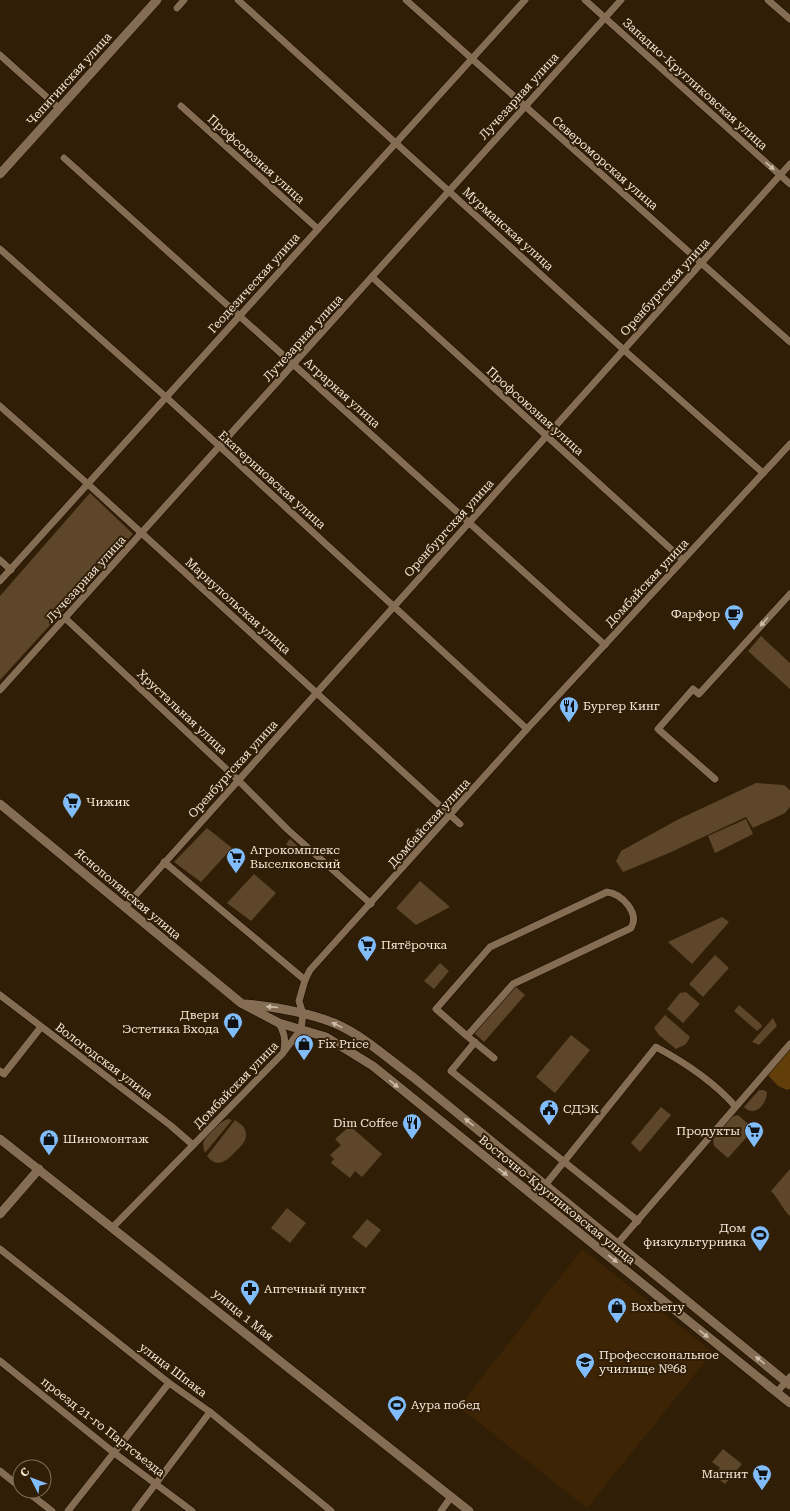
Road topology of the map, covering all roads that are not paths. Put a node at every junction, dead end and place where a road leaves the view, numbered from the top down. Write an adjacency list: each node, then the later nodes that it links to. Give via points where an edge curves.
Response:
1 (157, 0): 16 (street, Чепигинская улица)
2 (184, 0): 9 (street)
3 (238, 0): 17 (street, Мурманская улица)
4 (406, 0): 13 (street, Североморская улица)
5 (525, 0): 13 (street, Геодезическая улица)
6 (584, 0): 10 (street, Западно-Кругликовская улица)
7 (621, 0): 10 (street, Лучезарная улица)
8 (768, 0): 11 (street)
9 (177, 8)
10 (605, 18): 15 (street, Лучезарная улица); 21 (street, Западно-Кругликовская улица, one-way to 21)
11 (790, 20)
12 (0, 56): 16 (street)
13 (472, 59): 15 (street, Североморская улица); 17 (street, Геодезическая улица)
14 (181, 106): 24 (street, Профсоюзная улица)
15 (524, 106): 23 (street, Лучезарная улица); 26 (street, Североморская улица)
16 (59, 108): 20 (street, Чепигинская улица)
17 (396, 142): 23 (street, Мурманская улица); 24 (street, Геодезическая улица)
18 (64, 158): 28 (street, Аграрная улица)
19 (790, 164): 21 (street, Оренбургская улица)
20 (0, 174)
21 (780, 175): 22 (street, Западно-Кругликовская улица); 26 (street, Оренбургская улица)
22 (790, 184)
23 (449, 190): 27 (street, Лучезарная улица); 30 (street, Мурманская улица)
24 (318, 229): 28 (street, Геодезическая улица)
25 (0, 249): 32 (street, Екатериновская улица)
26 (702, 262): 29 (street, Североморская улица); 30 (street, Оренбургская улица)
27 (372, 277): 31 (street, Лучезарная улица); 34 (street, Профсоюзная улица)
28 (240, 316): 31 (street, Аграрная улица); 32 (street, Геодезическая улица)
29 (790, 342)
30 (624, 350): 34 (street, Оренбургская улица); 37 (street, Мурманская улица)
31 (294, 364): 36 (street, Лучезарная улица); 39 (street, Аграрная улица)
32 (167, 398): 36 (street, Екатериновская улица); 38 (street, Геодезическая улица)
33 (0, 406): 38 (street, Мариупольская улица)
34 (546, 436): 39 (street, Оренбургская улица); 42 (street, Профсоюзная улица)
35 (790, 444): 37 (street, Домбайская улица)
36 (220, 447): 40 (street, Лучезарная улица); 46 (street, Екатериновская улица)
37 (763, 473): 42 (street, Домбайская улица)
38 (89, 485): 40 (street, Мариупольская улица); 43 (street, Геодезическая улица)
39 (469, 522): 46 (street, Оренбургская улица); 48 (street, Аграрная улица)
40 (141, 533): 47 (street, Лучезарная улица); 50 (street, Мариупольская улица)
41 (0, 560): 43 (street)
42 (683, 560): 48 (street, Домбайская улица)
43 (10, 570): 44 (street, Геодезическая улица)
44 (0, 581)
45 (790, 594): 52 (street, one-way to 52, via 699,694 693,689 658,729)
46 (394, 606): 50 (street, Оренбургская улица); 51 (street, Екатериновская улица)
47 (65, 618): 49 (street, Лучезарная улица); 53 (street, Хрустальная улица)
48 (605, 644): 51 (street, Домбайская улица)
49 (0, 690)
50 (317, 692): 53 (street, Оренбургская улица); 55 (street, Мариупольская улица)
51 (527, 728): 55 (street, Домбайская улица)
52 (715, 779)
53 (238, 780): 57 (street, Оренбургская улица); 58 (street, Хрустальная улица, via 287,829)
54 (0, 804): 59 (street, Яснополянская улица)
55 (451, 815): 56 (street, Мариупольская улица); 58 (street, Домбайская улица)
56 (460, 824)
57 (164, 862): 59 (street, Оренбургская улица); 60 (street)
58 (371, 904): 60 (street, Домбайская улица, via 310,970)
59 (125, 907): 62 (street, Яснополянская улица)
60 (305, 980): 63 (street, Домбайская улица, via 299,1001)
61 (0, 995): 65 (street, Вологодская улица)
62 (241, 1003): 63 (street, Восточно-Кругликовская улица, one-way to 62, via 279,1007); 64 (street, Яснополянская улица)
63 (303, 1014): 66 (street, Домбайская улица); 71 (street, Восточно-Кругликовская улица, one-way to 63, via 333,1023)
64 (280, 1023): 66 (street, Восточно-Кругликовская улица); 70 (street, via 286,1042)
65 (41, 1027): 74 (street, via 4,1074); 77 (street, Вологодская улица)
66 (301, 1029): 70 (street, Домбайская улица); 73 (street, Восточно-Кругликовская улица, via 326,1037)
67 (467, 1036): 67 (street, via 513,984 631,928 634,923 631,910 617,895 607,892 490,947 436,1009); 68 (street)
68 (474, 1042): 72 (street); 78 (street, via 451,1071)
69 (790, 1044): 75 (street)
70 (282, 1053): 77 (street, Домбайская улица)
71 (382, 1054): 73 (street); 80 (street, Восточно-Кругликовская улица, one-way to 71)
72 (494, 1058)
73 (373, 1066): 89 (street, Восточно-Кругликовская улица, one-way to 89)
74 (0, 1071)
75 (735, 1106): 78 (street, via 678,1059 656,1047); 82 (street)
76 (0, 1138): 79 (street, улица 1 Мая)
77 (193, 1145): 83 (street, Домбайская улица)
78 (565, 1161): 80 (street); 82 (street)
79 (39, 1169): 81 (street); 83 (street, улица 1 Мая)
80 (546, 1184): 84 (street, Восточно-Кругликовская улица)
81 (0, 1214)
82 (638, 1221): 84 (street)
83 (113, 1227): 96 (street, улица 1 Мая)
84 (618, 1243): 87 (street, Восточно-Кругликовская улица, one-way to 84)
85 (0, 1249): 88 (street, улица Шпака)
86 (0, 1361): 92 (street, проезд 21-го Партсъезда)
87 (789, 1381): 89 (street)
88 (169, 1383): 91 (street, улица Шпака); 92 (street)
89 (777, 1392): 90 (street, Восточно-Кругликовская улица)
90 (790, 1403)
91 (210, 1412): 95 (street); 102 (street, улица Шпака)
92 (114, 1452): 95 (street, проезд 21-го Партсъезда); 99 (street)
93 (0, 1471): 94 (street)
94 (12, 1481)
95 (157, 1483): 100 (street); 101 (street, проезд 21-го Партсъезда)
96 (452, 1497): 103 (street); 104 (street, улица 1 Мая)
97 (36, 1499): 98 (street)
98 (52, 1511)
99 (68, 1511)
100 (135, 1511)
101 (192, 1511)
102 (331, 1511)
103 (441, 1511)
104 (469, 1511)

